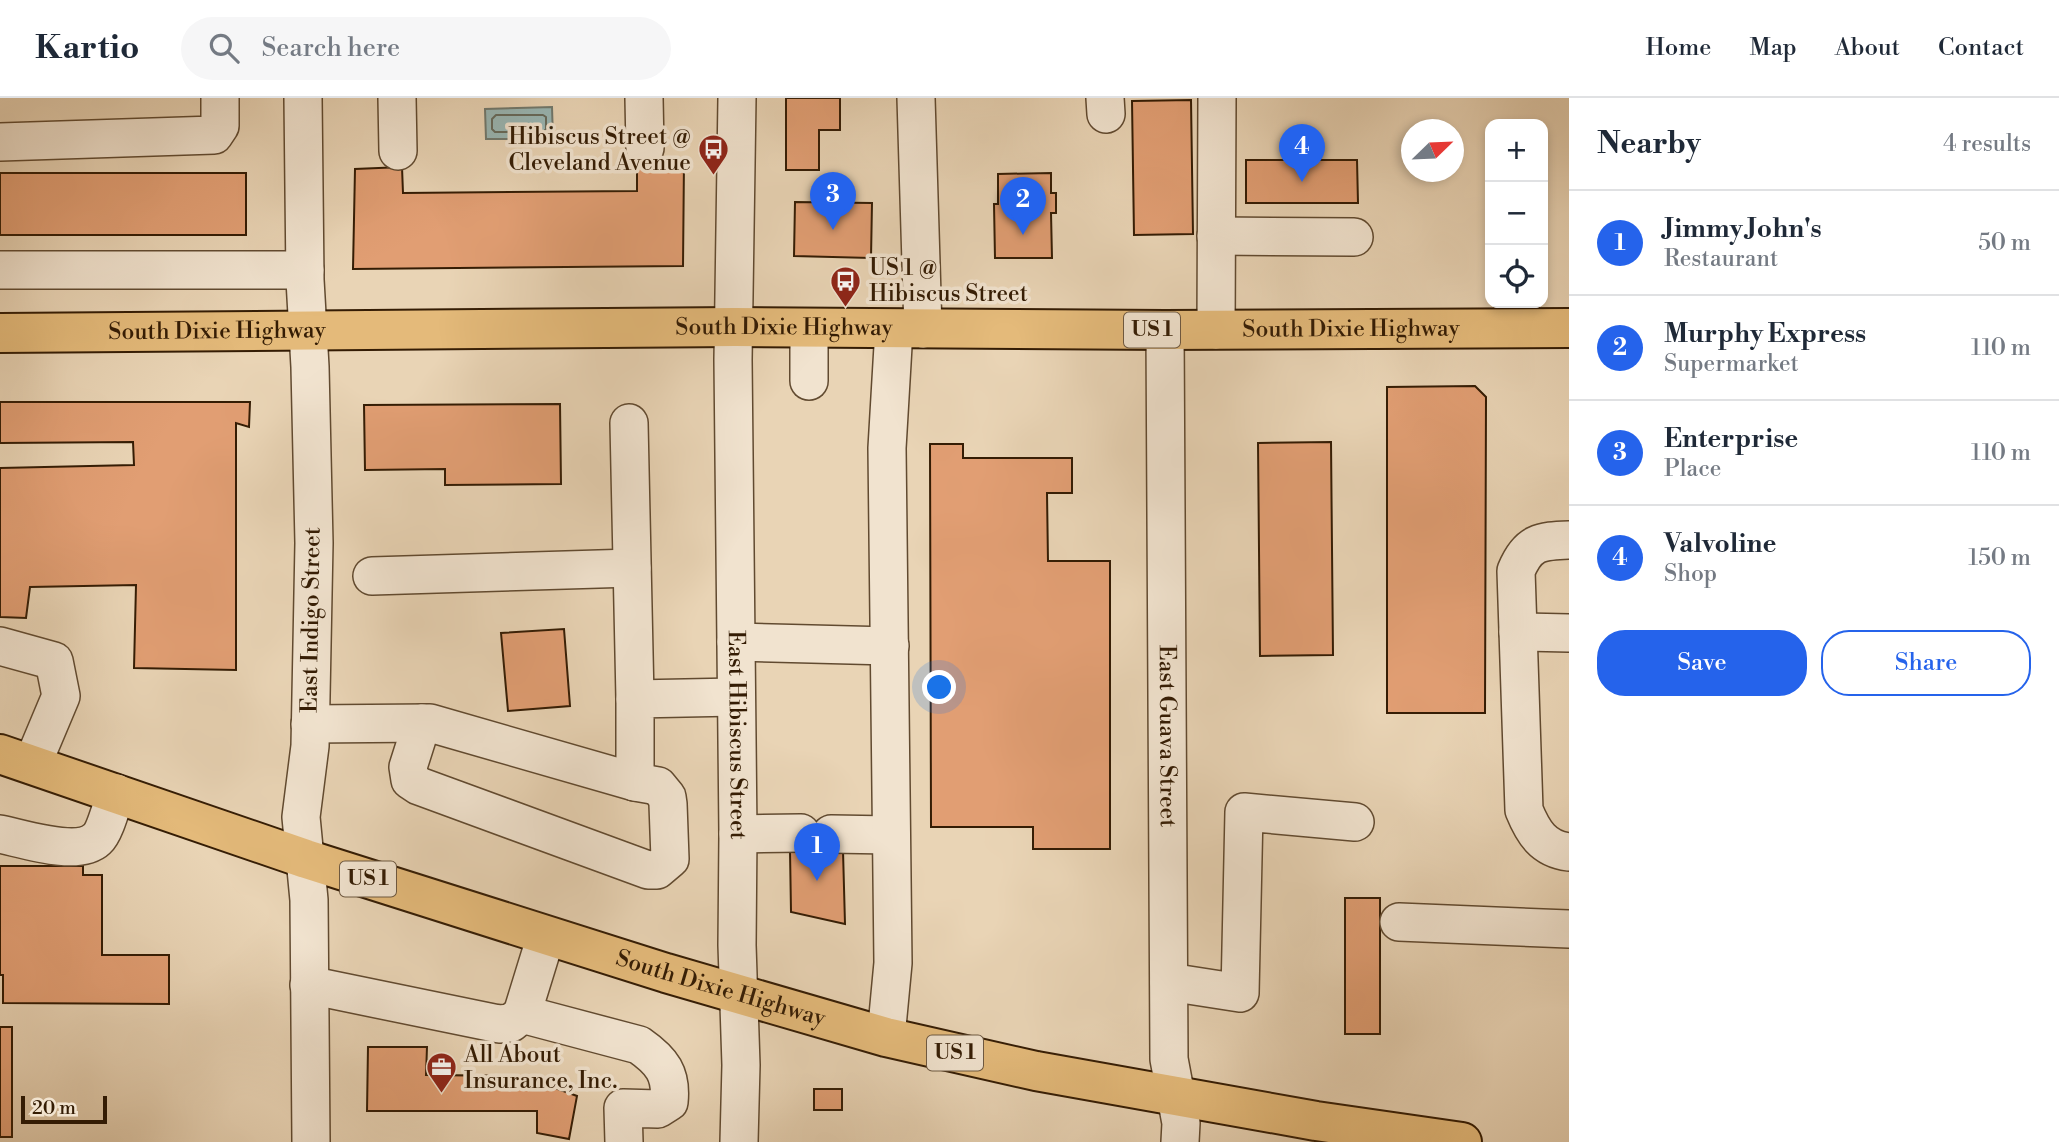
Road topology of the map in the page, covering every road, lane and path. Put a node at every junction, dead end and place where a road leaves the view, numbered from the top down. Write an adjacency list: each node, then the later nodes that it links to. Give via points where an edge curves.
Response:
1 (220, 98): 9 (street, via 220,126 214,135)
2 (303, 98): 15 (street, East Indigo Street)
3 (397, 98): 11 (street)
4 (644, 98): 10 (street)
5 (737, 98): 16 (street, East Hibiscus Street)
6 (916, 98): 19 (street)
7 (1217, 98): 8 (street); 12 (street)
8 (1222, 98)
9 (0, 142)
10 (645, 148)
11 (398, 151)
12 (1216, 236): 13 (street); 21 (street)
13 (1354, 237)
14 (0, 270): 15 (street)
15 (305, 270): 22 (street, East Indigo Street)
16 (735, 327): 18 (highway, South Dixie Highway / US 1); 22 (highway, South Dixie Highway / US 1); 31 (street, East Hibiscus Street)
17 (1569, 328): 21 (highway, South Dixie Highway / US 1)
18 (808, 329): 19 (highway, South Dixie Highway / US 1); 24 (street)
19 (908, 329): 20 (highway, South Dixie Highway / US 1); 33 (street, via 887,448)
20 (1165, 330): 21 (highway, South Dixie Highway / US 1); 50 (street, East Guava Street)
21 (1216, 330)
22 (307, 332): 23 (highway, South Dixie Highway / US 1); 37 (street, East Indigo Street, via 314,543)
23 (0, 333)
24 (809, 381)
25 (629, 423): 27 (street)
26 (1569, 540): 29 (street, via 1542,541 1524,553 1516,571)
27 (632, 568): 28 (street); 35 (street)
28 (372, 576)
29 (1518, 632): 30 (street); 45 (street, via 1524,810 1535,835 1555,850)
30 (1569, 633)
31 (736, 642): 33 (street); 34 (street, East Hibiscus Street)
32 (0, 646): 38 (street, via 54,661 61,696)
33 (890, 646): 44 (street)
34 (736, 697): 35 (street); 43 (street, East Hibiscus Street)
35 (635, 699): 39 (street)
36 (422, 723): 37 (street); 39 (street); 39 (street, via 408,774 419,786 657,870 670,859 667,797 658,786)
37 (310, 724): 46 (street, East Indigo Street, via 302,817)
38 (16, 759): 40 (highway, South Dixie Highway / US 1)
39 (635, 782)
40 (116, 793): 42 (street, via 99,838 88,845 69,848); 46 (highway, South Dixie Highway / US 1)
41 (1355, 822): 50 (street, via 1244,812 1240,993)
42 (0, 834)
43 (738, 834): 44 (street); 52 (street, East Hibiscus Street)
44 (891, 835): 54 (street, via 892,963)
45 (1569, 852)
46 (306, 859): 49 (highway, South Dixie Highway / US 1); 51 (street, East Indigo Street)
47 (1399, 922): 48 (street)
48 (1569, 929)
49 (546, 936): 52 (highway, South Dixie Highway / US 1); 53 (street)
50 (1169, 982): 55 (street, East Guava Street, via 1169,1059)
51 (309, 985): 53 (street, via 499,1024 511,1023); 57 (street, East Indigo Street)
52 (738, 995): 54 (highway, South Dixie Highway / US 1); 59 (street, East Hibiscus Street)
53 (522, 1014): 58 (street, via 639,1045 668,1075 669,1102 659,1109 623,1108)
54 (886, 1037): 55 (highway, South Dixie Highway / US 1)
55 (1175, 1096): 56 (highway, South Dixie Highway / US 1); 60 (street, East Guava Street)
56 (1347, 1134): 61 (highway, South Dixie Highway / US 1)
57 (311, 1142)
58 (624, 1142)
59 (739, 1142)
60 (1180, 1142)
61 (1462, 1142)

